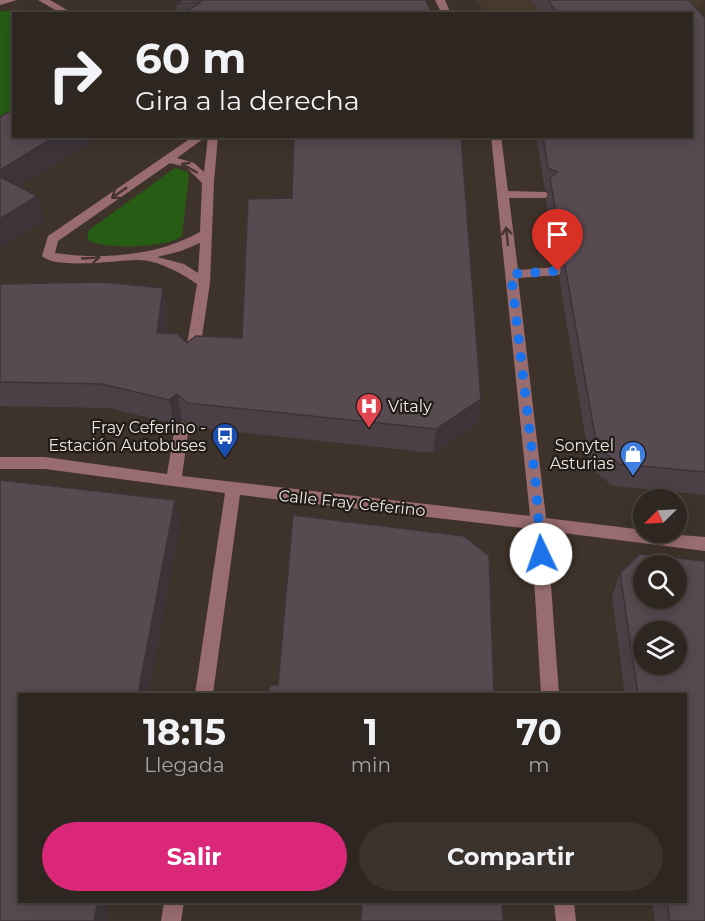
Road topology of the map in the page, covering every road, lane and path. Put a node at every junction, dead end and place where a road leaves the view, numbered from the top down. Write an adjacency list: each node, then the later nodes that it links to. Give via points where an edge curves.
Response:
1 (12, 0): 3 (street)
2 (43, 0): 4 (street)
3 (0, 2)
4 (66, 12)
5 (199, 138): 8 (street)
6 (213, 138): 9 (street)
7 (496, 138): 10 (street)
8 (167, 159): 9 (street, one-way to 8, via 190,165); 13 (street, one-way to 13, via 52,239 48,256)
9 (208, 182): 12 (street)
10 (503, 194): 11 (street); 15 (street, one-way to 10)
11 (546, 195)
12 (206, 234): 13 (street, via 178,248); 16 (street)
13 (135, 256): 16 (street, via 163,260)
14 (558, 271): 15 (street)
15 (511, 274): 22 (street)
16 (204, 283): 17 (street)
17 (191, 360)
18 (182, 426): 20 (street)
19 (0, 463): 20 (street, Calle Fray Ceferino, via 45,463)
20 (174, 480): 21 (street, Calle Fray Ceferino)
21 (233, 489): 22 (street, Calle Fray Ceferino); 24 (street)
22 (539, 524): 23 (street, Calle Fray Ceferino); 25 (street)
23 (705, 544)
24 (204, 693)
25 (550, 693)
26 (174, 903): 28 (street)
27 (564, 903): 29 (street)
28 (171, 921)
29 (566, 921)

